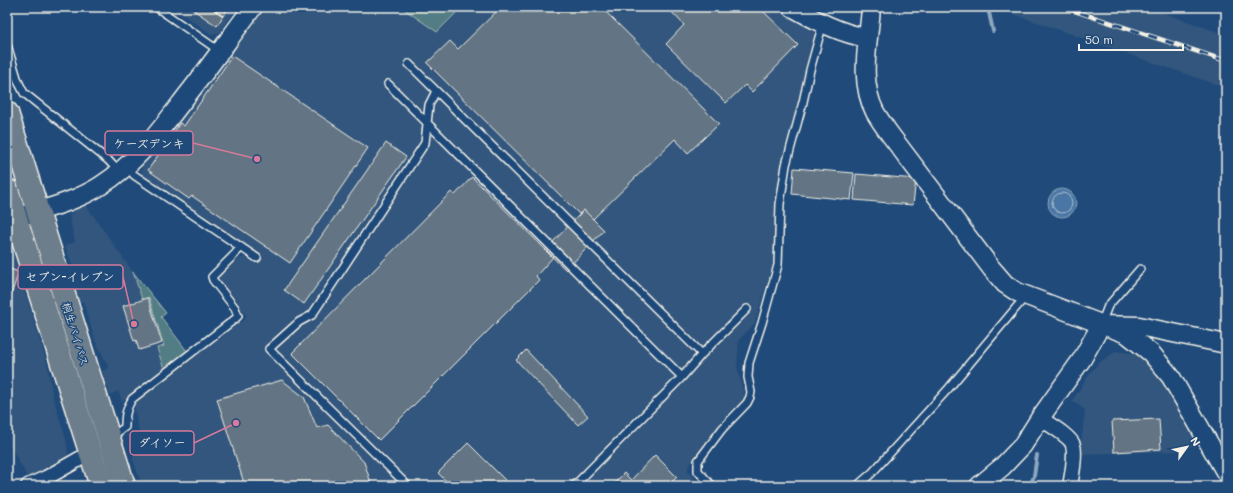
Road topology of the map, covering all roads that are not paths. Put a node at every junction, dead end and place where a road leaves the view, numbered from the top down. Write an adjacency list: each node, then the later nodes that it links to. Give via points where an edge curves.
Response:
1 (156, 7): 8 (lane)
2 (253, 7): 8 (street)
3 (792, 7): 5 (street)
4 (870, 7): 6 (street)
5 (823, 23): 6 (street, via 855,36); 36 (lane, via 786,165 780,204 778,265 749,363 750,397 698,461 698,471)
6 (868, 38): 21 (street, via 866,78 875,113 999,278 1011,289)
7 (7, 45): 14 (lane, via 24,93)
8 (221, 50): 14 (street, via 141,153)
9 (409, 64): 11 (lane)
10 (388, 84): 13 (lane)
11 (436, 90): 13 (lane, via 429,105); 25 (lane)
12 (7, 113): 16 (highway, 桐生バイパス)
13 (427, 124): 26 (lane); 34 (lane, via 425,143 312,315 299,322 269,349)
14 (123, 169): 16 (street, via 100,186 75,199); 18 (lane)
15 (7, 190): 17 (highway, 桐生バイパス)
16 (37, 211): 17 (street); 28 (highway, 桐生バイパス)
17 (16, 218): 29 (highway, 桐生バイパス)
18 (241, 247): 19 (lane); 28 (lane, via 212,277 238,312 236,319 132,399 125,414 125,427)
19 (257, 258)
20 (1140, 269): 23 (lane, via 1108,306)
21 (1026, 296): 23 (street); 37 (lane, via 949,388)
22 (747, 309): 25 (lane)
23 (1101, 325): 24 (street, via 1139,326); 27 (street, via 1082,358); 30 (street, via 1127,334 1161,365 1183,396)
24 (1226, 344)
25 (702, 354): 26 (lane)
26 (682, 377): 35 (lane)
27 (1040, 418): 38 (street, via 1016,454); 39 (street, via 1069,439 1073,445)
28 (108, 435): 33 (highway, 桐生バイパス)
29 (90, 453): 31 (street); 32 (highway, 桐生バイパス)
30 (1226, 473)
31 (28, 486)
32 (101, 486)
33 (124, 486)
34 (408, 486)
35 (574, 486)
36 (712, 486)
37 (857, 486)
38 (979, 486)
39 (1070, 486)

